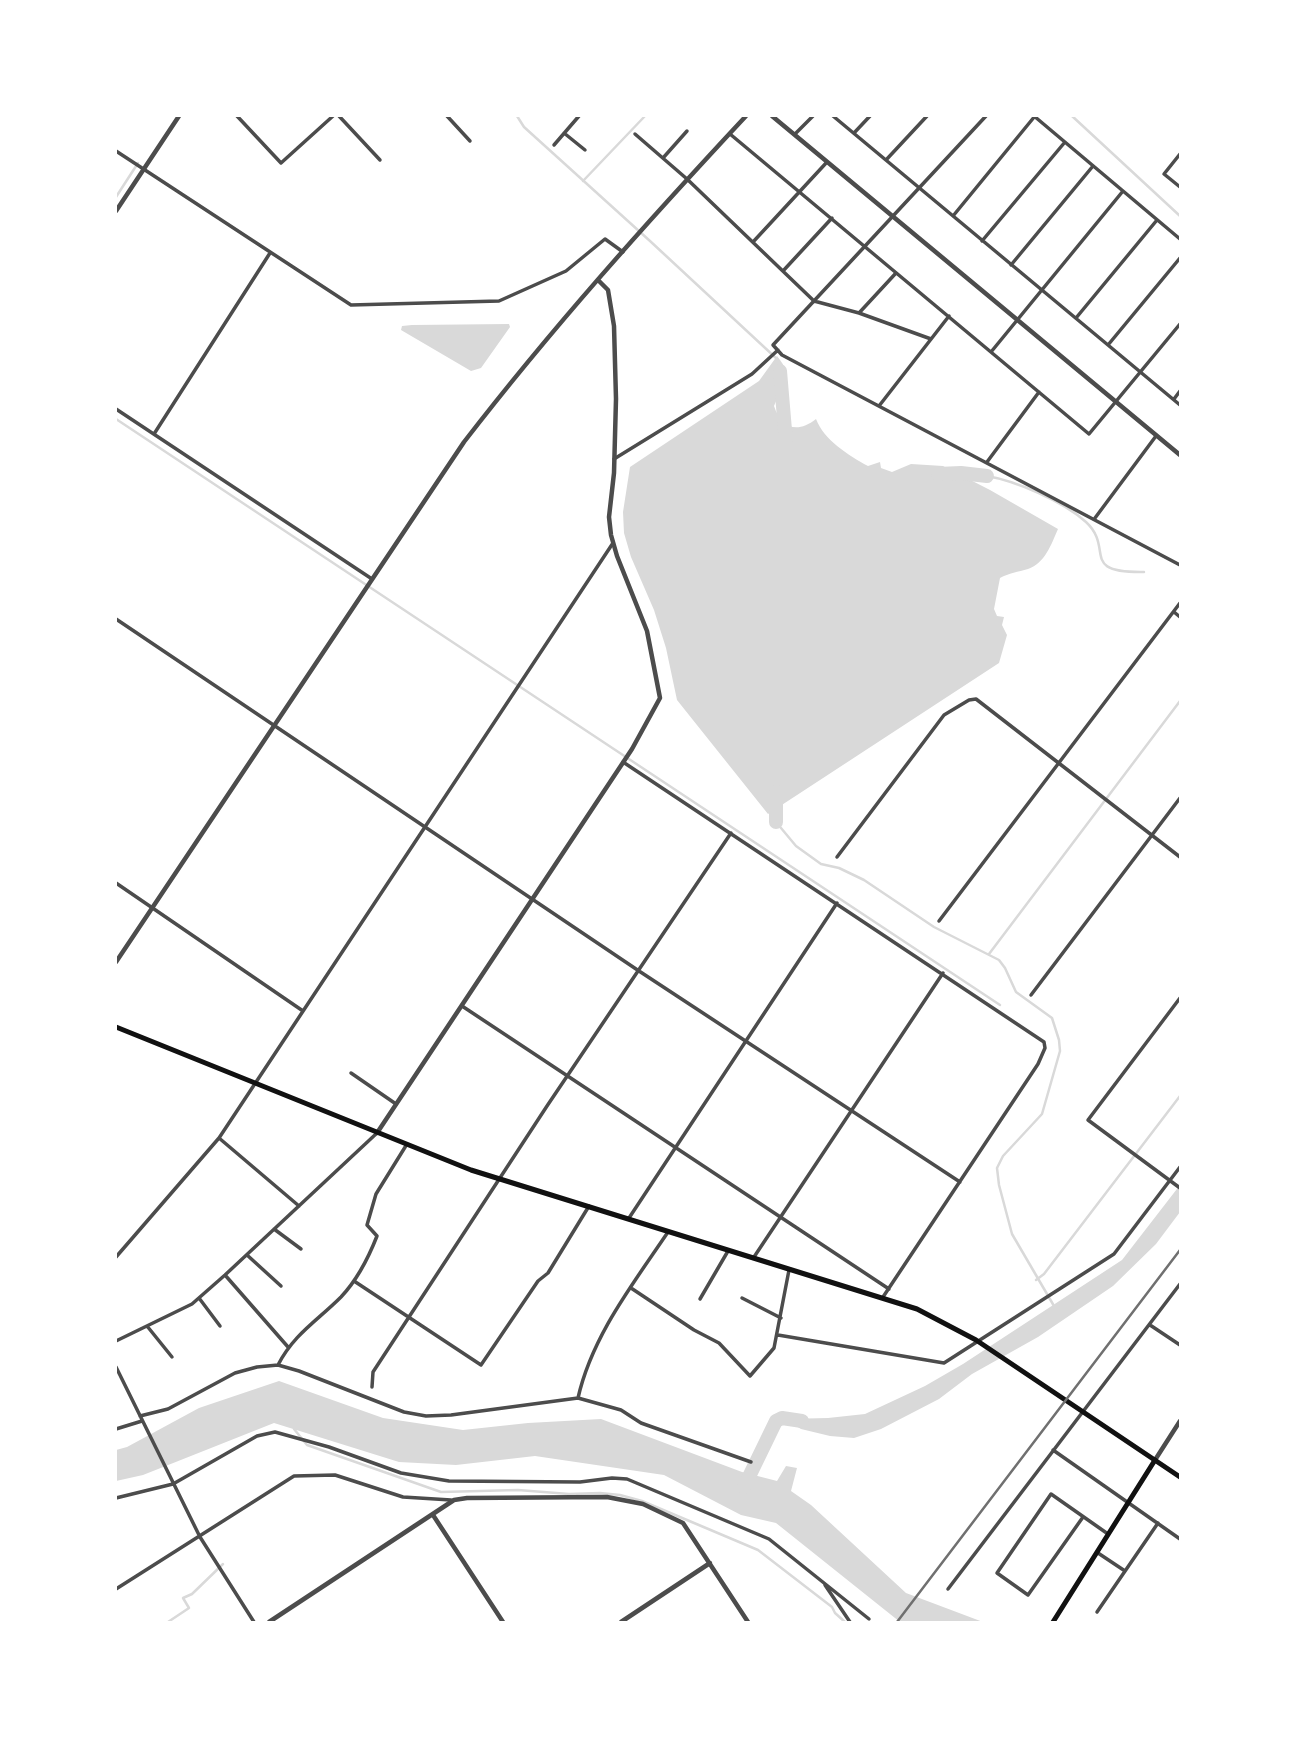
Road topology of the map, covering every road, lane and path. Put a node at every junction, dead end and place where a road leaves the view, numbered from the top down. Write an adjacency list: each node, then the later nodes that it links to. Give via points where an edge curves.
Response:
1 (179, 116): 32 (street)
2 (236, 116): 3 (street, via 281,163)
3 (333, 116)
4 (339, 116): 28 (street)
5 (447, 116): 21 (street)
6 (579, 116): 16 (street)
7 (746, 116): 17 (street)
8 (772, 116): 20 (street)
9 (813, 116): 20 (street)
10 (833, 116): 18 (street)
11 (870, 116): 18 (street)
12 (927, 116): 29 (street)
13 (986, 116): 35 (street)
14 (1034, 116): 22 (street); 39 (street)
15 (687, 131): 27 (street)
16 (564, 133): 23 (street); 24 (street)
17 (729, 133): 33 (street); 37 (street)
18 (854, 133): 29 (street)
19 (635, 134): 27 (street)
20 (795, 135): 30 (street)
21 (470, 141)
22 (1065, 142): 31 (street); 44 (street)
23 (554, 145)
24 (585, 149)
25 (116, 150): 32 (street)
26 (1181, 154): 34 (street, via 1164,174)
27 (663, 158): 33 (street)
28 (380, 160)
29 (886, 160): 35 (street)
30 (827, 162): 37 (street); 40 (street)
31 (1093, 166): 36 (street); 50 (street)
32 (144, 169): 38 (street); 48 (street)
33 (687, 178): 45 (street); 47 (street)
34 (1181, 187)
35 (919, 188): 39 (street); 40 (street)
36 (1123, 191): 42 (street); 54 (street)
37 (800, 192): 41 (street); 45 (street)
38 (116, 211)
39 (953, 216): 44 (street)
40 (892, 217): 46 (street); 59 (street)
41 (832, 218): 46 (street); 51 (street)
42 (1157, 220): 43 (street); 58 (street)
43 (1181, 239)
44 (982, 241): 50 (street)
45 (753, 242): 51 (street)
46 (865, 246): 52 (street); 55 (street)
47 (622, 252): 48 (street, via 605,239 566,271 499,301 351,305); 53 (street)
48 (270, 253): 73 (street)
49 (1181, 258): 62 (street)
50 (1011, 265): 54 (street)
51 (783, 271): 55 (street)
52 (897, 273): 56 (street); 57 (street)
53 (598, 279): 76 (street, via 608,290 614,326); 81 (street, via 464,442)
54 (1041, 289): 58 (street); 59 (street)
55 (814, 301): 56 (street); 63 (street, via 773,345)
56 (859, 313): 61 (street)
57 (949, 316): 61 (street); 64 (street)
58 (1075, 318): 62 (street)
59 (1016, 320): 64 (street); 69 (street)
60 (1181, 324): 65 (street)
61 (931, 339): 71 (street)
62 (1108, 345): 65 (street)
63 (778, 350): 71 (street); 76 (street, via 752,374)
64 (991, 352): 67 (street)
65 (1141, 372): 68 (street); 69 (street)
66 (1181, 391): 68 (street)
67 (1039, 392): 69 (street, via 1089,434); 77 (street)
68 (1174, 399): 70 (street)
69 (1116, 403): 74 (street)
70 (1181, 405)
71 (879, 407): 77 (street)
72 (116, 409): 73 (street)
73 (154, 434): 81 (street)
74 (1156, 436): 75 (street); 78 (street)
75 (1181, 455)
76 (614, 459): 79 (street, via 609,517)
77 (987, 462): 78 (street)
78 (1094, 519): 80 (street)
79 (613, 543): 87 (street, via 648,631 660,698); 90 (street)
80 (1181, 565)
81 (372, 579): 86 (street)
82 (1181, 603): 83 (street)
83 (1174, 612): 84 (street); 88 (street)
84 (1181, 617)
85 (116, 619): 86 (street)
86 (274, 727): 90 (street); 98 (street)
87 (623, 762): 91 (street); 96 (street)
88 (1058, 762): 92 (street); 93 (street, via 976,699 969,700 944,715); 99 (street)
89 (1181, 798): 92 (street)
90 (425, 827): 96 (street); 106 (street)
91 (731, 833): 97 (street); 101 (street)
92 (1152, 835): 94 (street); 103 (street)
93 (837, 857)
94 (1181, 857)
95 (116, 883): 98 (street)
96 (532, 899): 101 (street); 105 (street)
97 (837, 903): 102 (street); 108 (street)
98 (152, 907): 100 (street); 106 (street)
99 (939, 920)
100 (116, 962)
101 (639, 971): 108 (street); 110 (street)
102 (943, 973): 113 (street); 120 (street, via 1039,1036 1045,1048)
103 (1031, 995)
104 (1181, 998): 121 (street, via 1088,1120)
105 (462, 1006): 110 (street); 112 (street)
106 (303, 1011): 111 (street)
107 (116, 1027): 111 (main road)
108 (746, 1041): 113 (street); 117 (street)
109 (351, 1073): 112 (street)
110 (568, 1075): 117 (street); 119 (street)
111 (255, 1084): 114 (main road); 115 (street)
112 (396, 1104): 114 (street)
113 (852, 1111): 120 (street); 125 (street)
114 (377, 1133): 116 (main road); 123 (street)
115 (219, 1138): 123 (street); 132 (street)
116 (407, 1144): 119 (main road); 136 (street, via 376,1194 367,1225 377,1236)
117 (676, 1147): 125 (street); 126 (street)
118 (1181, 1167): 121 (street)
119 (500, 1179): 124 (main road); 145 (street)
120 (960, 1182): 140 (street)
121 (1172, 1182): 122 (street); 152 (street, via 1114,1254)
122 (1181, 1188)
123 (299, 1206): 127 (street)
124 (589, 1206): 126 (main road); 145 (street, via 548,1273 481,1365)
125 (782, 1217): 133 (street); 140 (street)
126 (629, 1218): 128 (main road)
127 (274, 1229): 129 (street); 131 (street)
128 (669, 1231): 130 (main road); 139 (street)
129 (300, 1249)
130 (729, 1249): 133 (main road); 144 (street)
131 (247, 1255): 135 (street); 138 (street)
132 (116, 1257)
133 (754, 1257): 134 (main road)
134 (789, 1268): 141 (main road); 146 (street)
135 (225, 1276): 142 (street); 154 (street)
136 (354, 1281): 145 (street); 154 (street)
137 (1181, 1284): 148 (street)
138 (281, 1286)
139 (631, 1288): 150 (street, via 719,1343 750,1376 774,1348); 159 (street, via 596,1345)
140 (888, 1289): 141 (street)
141 (883, 1297): 152 (main road, via 918,1309)
142 (199, 1298): 147 (street); 149 (street)
143 (742, 1298): 146 (street)
144 (700, 1299)
145 (409, 1317): 158 (street, via 373,1372)
146 (781, 1318): 150 (street)
147 (220, 1325)
148 (1150, 1325): 153 (street); 160 (street)
149 (147, 1326): 151 (street); 155 (street)
150 (778, 1335): 152 (street, via 943,1363)
151 (116, 1341)
152 (977, 1341): 160 (main road)
153 (1181, 1345)
154 (288, 1347): 156 (street)
155 (172, 1357)
156 (278, 1365): 159 (street, via 426,1416); 161 (street, via 235,1373)
157 (116, 1367): 161 (street)
158 (372, 1387)
159 (578, 1398): 166 (street, via 621,1410 641,1423)
160 (1084, 1411): 164 (street); 165 (main road)
161 (142, 1421): 163 (street); 168 (street)
162 (1181, 1421): 165 (street)
163 (116, 1429)
164 (1053, 1450): 171 (street); 183 (street)
165 (1155, 1460): 167 (main road); 171 (main road)
166 (751, 1462)
167 (1181, 1476)
168 (173, 1484): 169 (street); 176 (street); 181 (street, via 257,1436 275,1432 401,1473 449,1481 627,1479 769,1539)
169 (116, 1498)
170 (454, 1500): 172 (street); 176 (street, via 403,1497 335,1475 294,1476); 179 (street, via 586,1496 643,1504 683,1523)
171 (1128, 1503): 174 (street); 175 (main road)
172 (433, 1515): 187 (street); 188 (street)
173 (1083, 1517): 173 (street, via 1051,1494 996,1573 1028,1595); 175 (street)
174 (1158, 1523): 177 (street); 180 (street)
175 (1108, 1534): 178 (main road)
176 (200, 1537): 182 (street); 186 (street)
177 (1181, 1539)
178 (1097, 1552): 180 (street); 192 (main road)
179 (710, 1563): 189 (street); 190 (street)
180 (1125, 1571): 184 (street)
181 (822, 1580): 185 (street); 191 (street)
182 (116, 1589)
183 (948, 1589)
184 (1097, 1612)
185 (869, 1619)
186 (254, 1622)
187 (269, 1622)
188 (503, 1622)
189 (621, 1622)
190 (748, 1622)
191 (850, 1622)
192 (1053, 1622)

